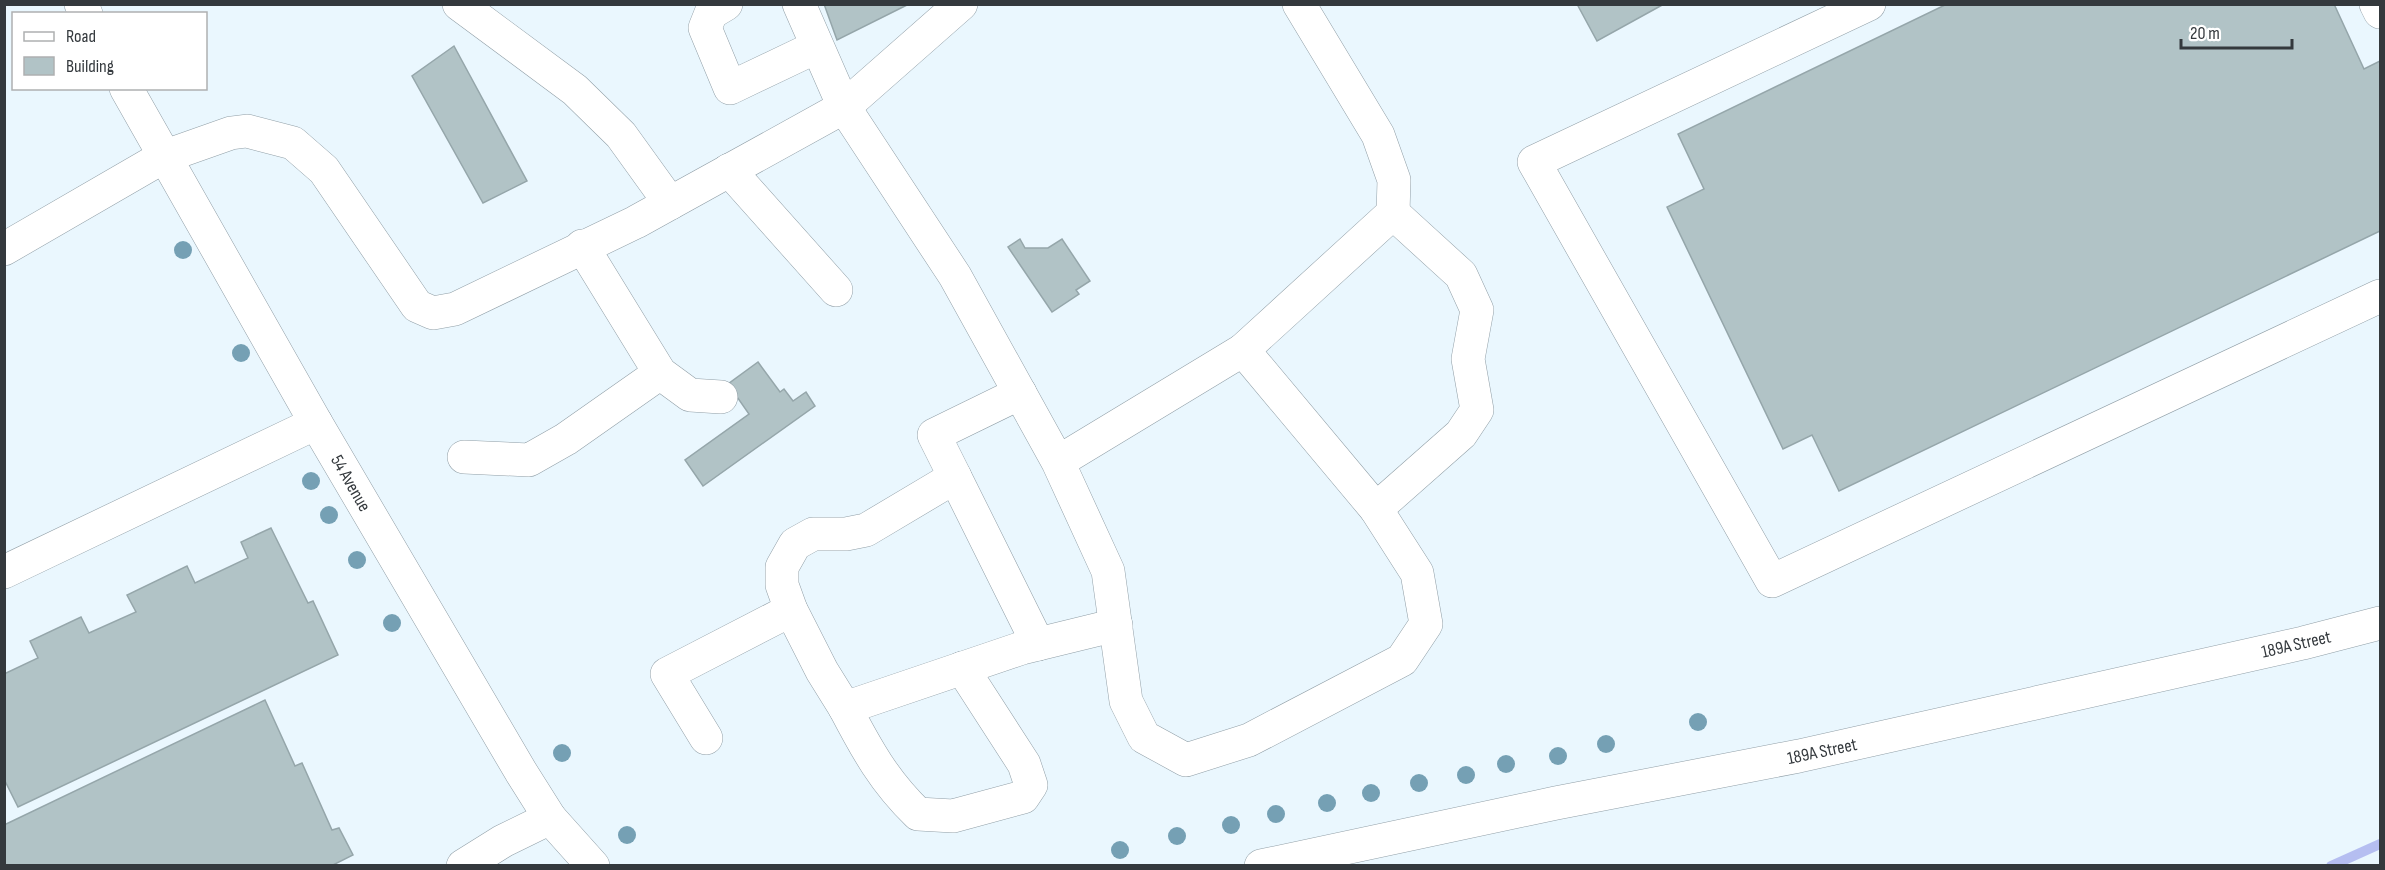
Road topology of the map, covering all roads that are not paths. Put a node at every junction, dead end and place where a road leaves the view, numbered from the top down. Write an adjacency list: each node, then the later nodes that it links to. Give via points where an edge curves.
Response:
1 (459, 4): 14 (street, via 575,90 621,135)
2 (726, 4): 9 (street, via 711,12 705,28 730,88)
3 (799, 4): 9 (street)
4 (961, 4): 11 (street)
5 (1299, 4): 15 (street, via 1378,135 1394,180)
6 (1869, 4): 19 (street, via 1534,162 1772,581)
7 (2376, 4): 8 (street)
8 (2380, 12)
9 (816, 47): 11 (street)
10 (127, 90): 12 (street, 54 Avenue)
11 (844, 107): 13 (street); 22 (street, via 955,276)
12 (163, 157): 16 (street, via 247,131 293,143 324,170 417,306 433,313 455,309); 17 (street); 24 (street, 54 Avenue)
13 (729, 170): 14 (street); 18 (street)
14 (670, 203): 16 (street)
15 (1393, 213): 20 (street); 28 (street, via 1461,275 1477,310 1468,359 1477,410 1461,434)
16 (582, 246): 21 (street)
17 (4, 249)
18 (836, 290)
19 (2380, 296)
20 (1243, 350): 26 (street); 28 (street)
21 (660, 373): 23 (street, via 690,395); 25 (street, via 529,460)
22 (1020, 393): 26 (street); 27 (street, via 934,435)
23 (721, 397)
24 (316, 423): 29 (street); 37 (street, 54 Avenue)
25 (464, 457)
26 (1058, 462): 32 (street, via 1108,571)
27 (955, 477): 30 (street, via 866,530 813,534 795,544 782,567 782,585); 33 (street)
28 (1376, 509): 32 (street, via 1418,573 1426,624 1402,660 1249,740 1186,760 1144,737 1126,701)
29 (4, 572)
30 (791, 610): 35 (street); 36 (street, via 668,674)
31 (2380, 624): 40 (street, 189A Street, via 1799,756)
32 (1116, 625): 33 (street)
33 (1038, 644): 34 (street)
34 (962, 668): 35 (street); 35 (street, via 1024,764 1031,785 1023,797 953,816 918,814 893,790)
35 (845, 708)
36 (706, 738)
37 (550, 818): 38 (street); 39 (street, 54 Avenue)
38 (463, 866)
39 (593, 866)
40 (1261, 866)

